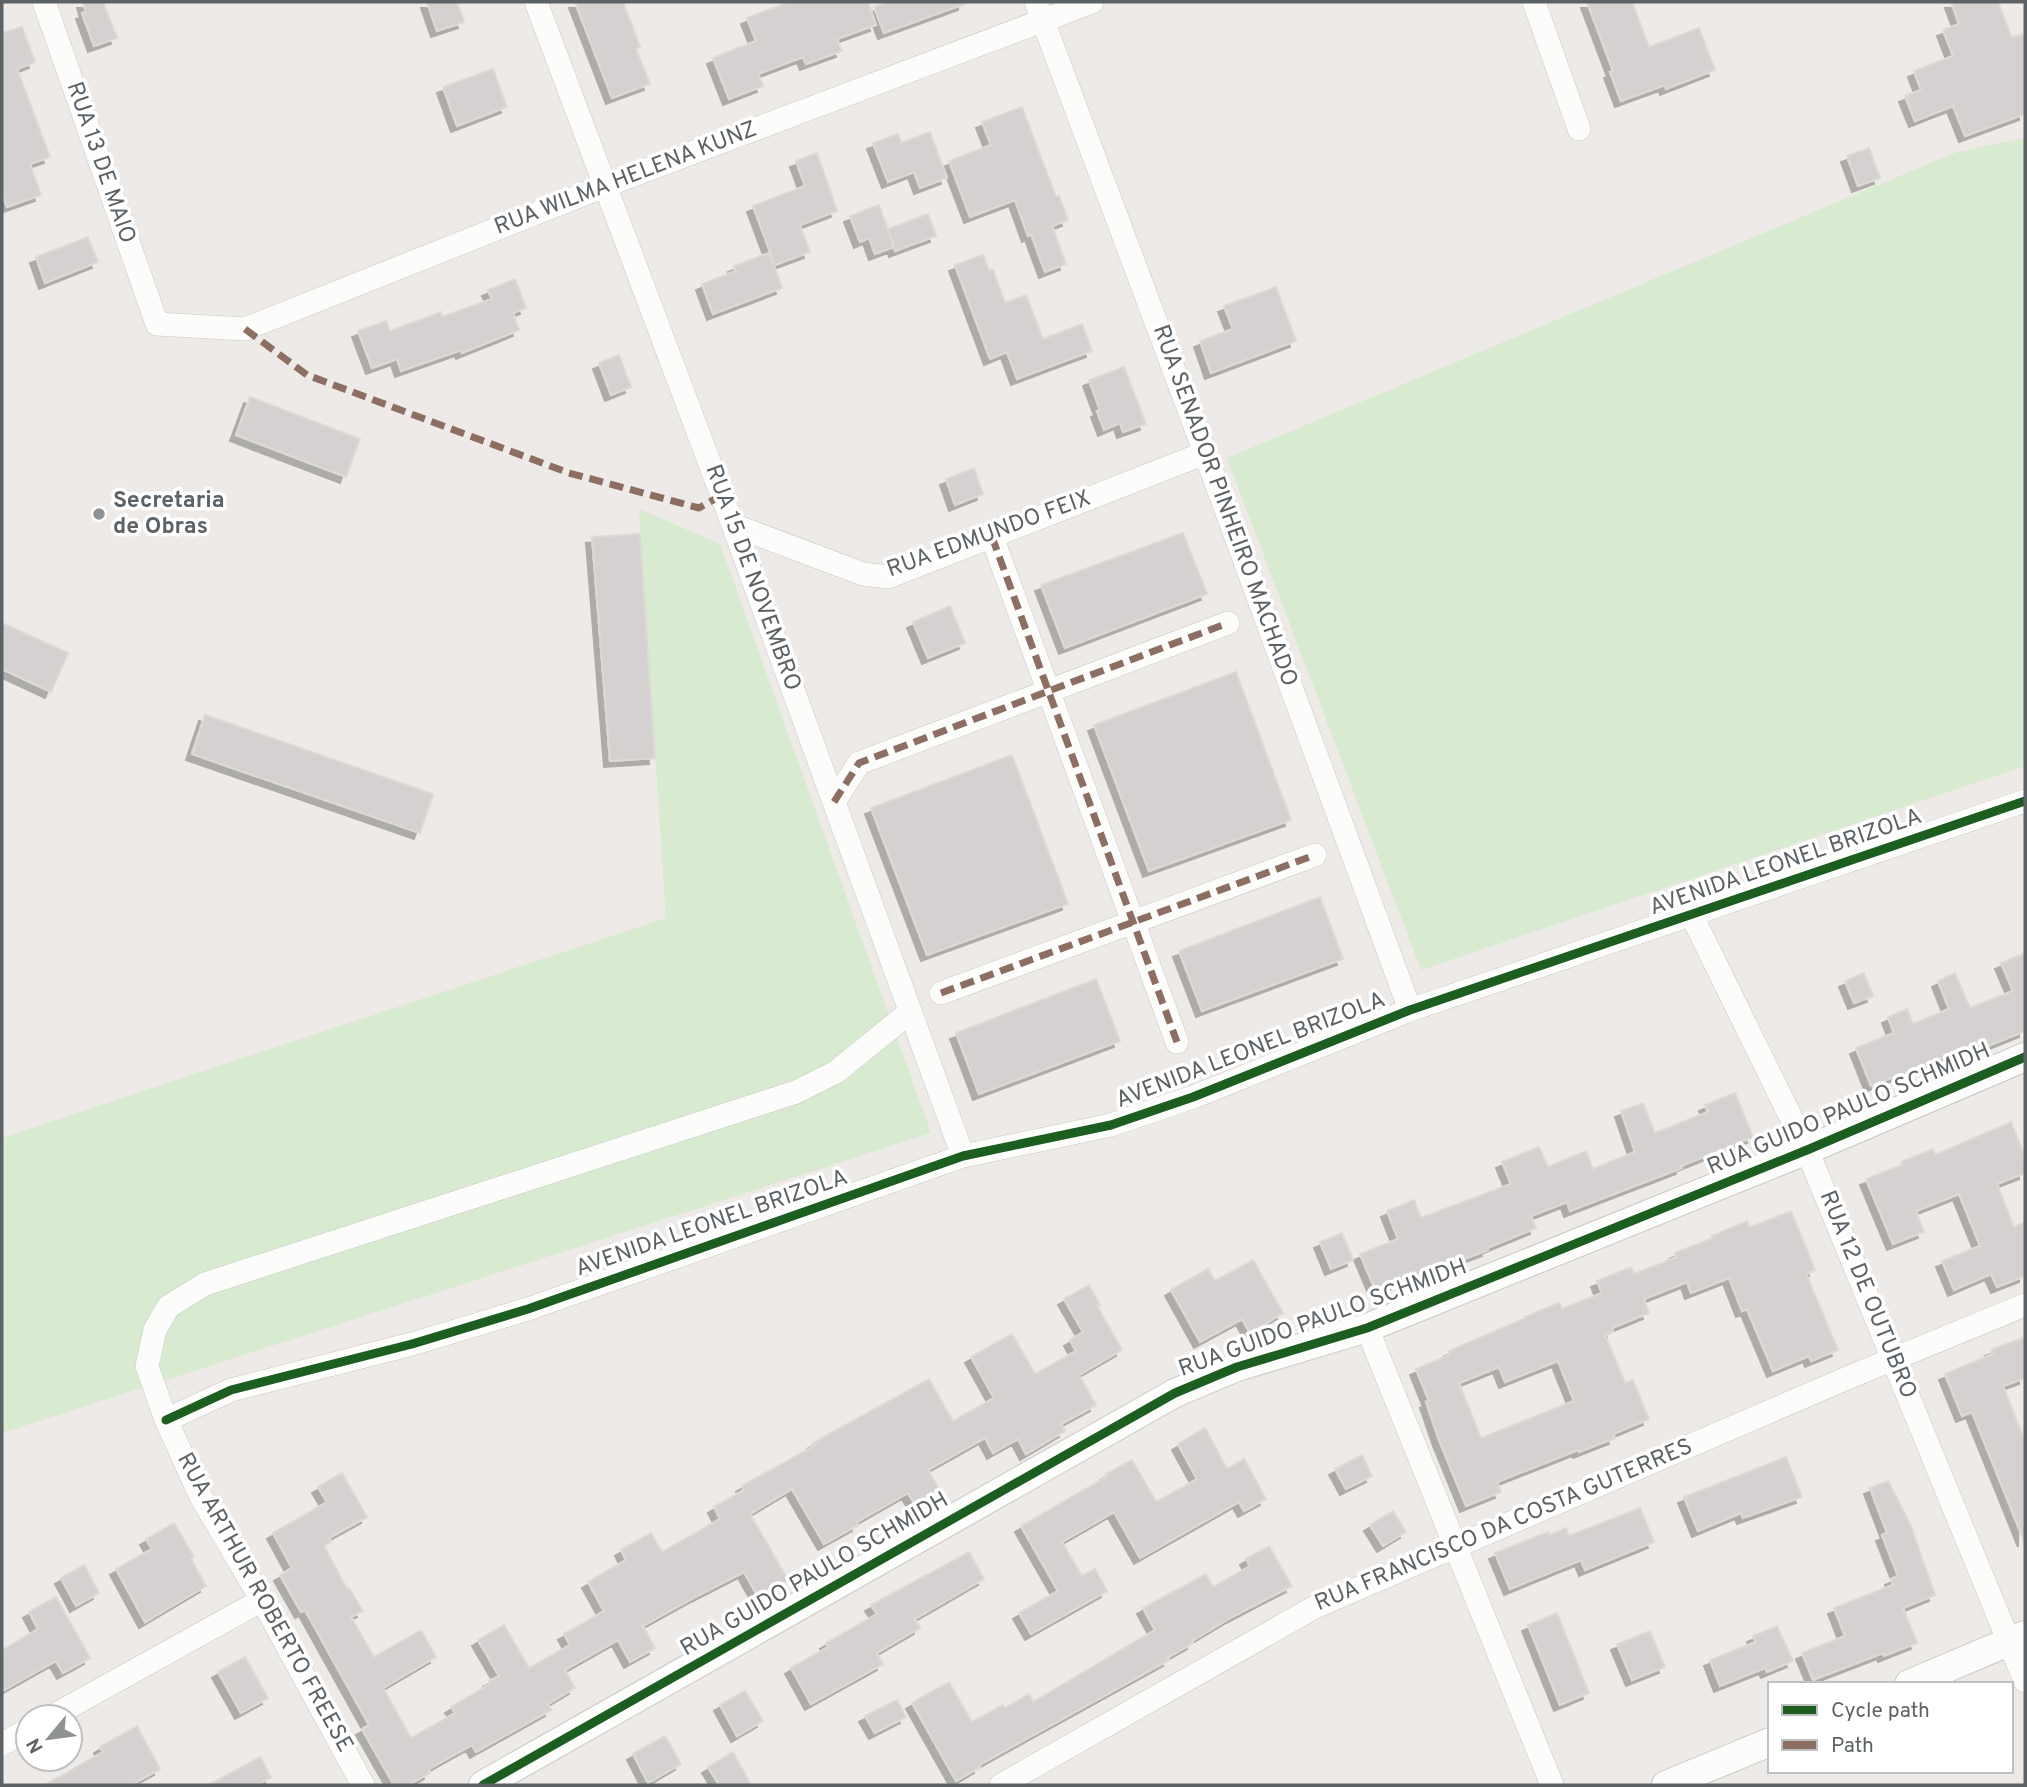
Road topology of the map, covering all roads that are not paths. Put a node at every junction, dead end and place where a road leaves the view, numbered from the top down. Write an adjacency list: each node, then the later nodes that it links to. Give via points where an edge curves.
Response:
1 (44, 2): 8 (street, RUA 13 DE MAIO)
2 (536, 2): 7 (street, RUA 15 DE NOVEMBRO)
3 (1092, 2): 5 (street, RUA WILMA HELENA KUNZ)
4 (1534, 2): 6 (street)
5 (1039, 11): 7 (street, RUA WILMA HELENA KUNZ); 9 (street, RUA SENADOR PINHEIRO MACHADO)
6 (1579, 129)
7 (607, 185): 8 (street, RUA WILMA HELENA KUNZ, via 245,329); 10 (street, RUA 15 DE NOVEMBRO)
8 (157, 324)
9 (1205, 453): 11 (street, RUA EDMUNDO FEIX); 20 (street, RUA SENADOR PINHEIRO MACHADO)
10 (733, 525): 11 (street, RUA EDMUNDO FEIX, via 863,574 888,577); 15 (street, RUA 15 DE NOVEMBRO)
11 (992, 537): 13 (street)
12 (1228, 623): 13 (street)
13 (1050, 691): 15 (street, via 859,764); 18 (street)
14 (2025, 801): 17 (street, AVENIDA LEONEL BRIZOLA)
15 (834, 802): 21 (street, RUA 15 DE NOVEMBRO)
16 (1315, 855): 18 (street)
17 (1692, 916): 20 (street, AVENIDA LEONEL BRIZOLA); 24 (street, RUA 12 DE OUTUBRO)
18 (1133, 922): 19 (street); 22 (street)
19 (941, 993)
20 (1410, 1010): 25 (street, AVENIDA LEONEL BRIZOLA, via 1111,1125)
21 (910, 1012): 25 (street, RUA 15 DE NOVEMBRO); 29 (street, RUA ARTHUR ROBERTO FREESE, via 836,1072 796,1092 205,1284 168,1307 155,1330 147,1366)
22 (1177, 1042)
23 (2025, 1057): 24 (street, RUA GUIDO PAULO SCHMIDH)
24 (1807, 1150): 27 (street, RUA GUIDO PAULO SCHMIDH); 28 (street, RUA 12 DE OUTUBRO)
25 (963, 1156): 29 (street, AVENIDA LEONEL BRIZOLA, via 528,1309 231,1390)
26 (2025, 1305): 28 (street, RUA FRANCISCO DA COSTA GUTERRES)
27 (1367, 1328): 30 (street); 38 (street, RUA GUIDO PAULO SCHMIDH, via 1237,1367 1175,1393)
28 (1893, 1358): 30 (street, RUA FRANCISCO DA COSTA GUTERRES); 32 (street, RUA 12 DE OUTUBRO)
29 (166, 1420): 31 (street, RUA ARTHUR ROBERTO FREESE, via 201,1497)
30 (1455, 1546): 39 (street, RUA FRANCISCO DA COSTA GUTERRES, via 1315,1607); 40 (street)
31 (262, 1600): 35 (street); 37 (street, RUA ARTHUR ROBERTO FREESE)
32 (2017, 1639): 33 (street, RUA 12 DE OUTUBRO); 34 (street)
33 (2025, 1681)
34 (1914, 1682)
35 (76, 1703)
36 (1768, 1743): 41 (street)
37 (363, 1785)
38 (483, 1785)
39 (1001, 1785)
40 (1552, 1785)
41 (1666, 1785)

